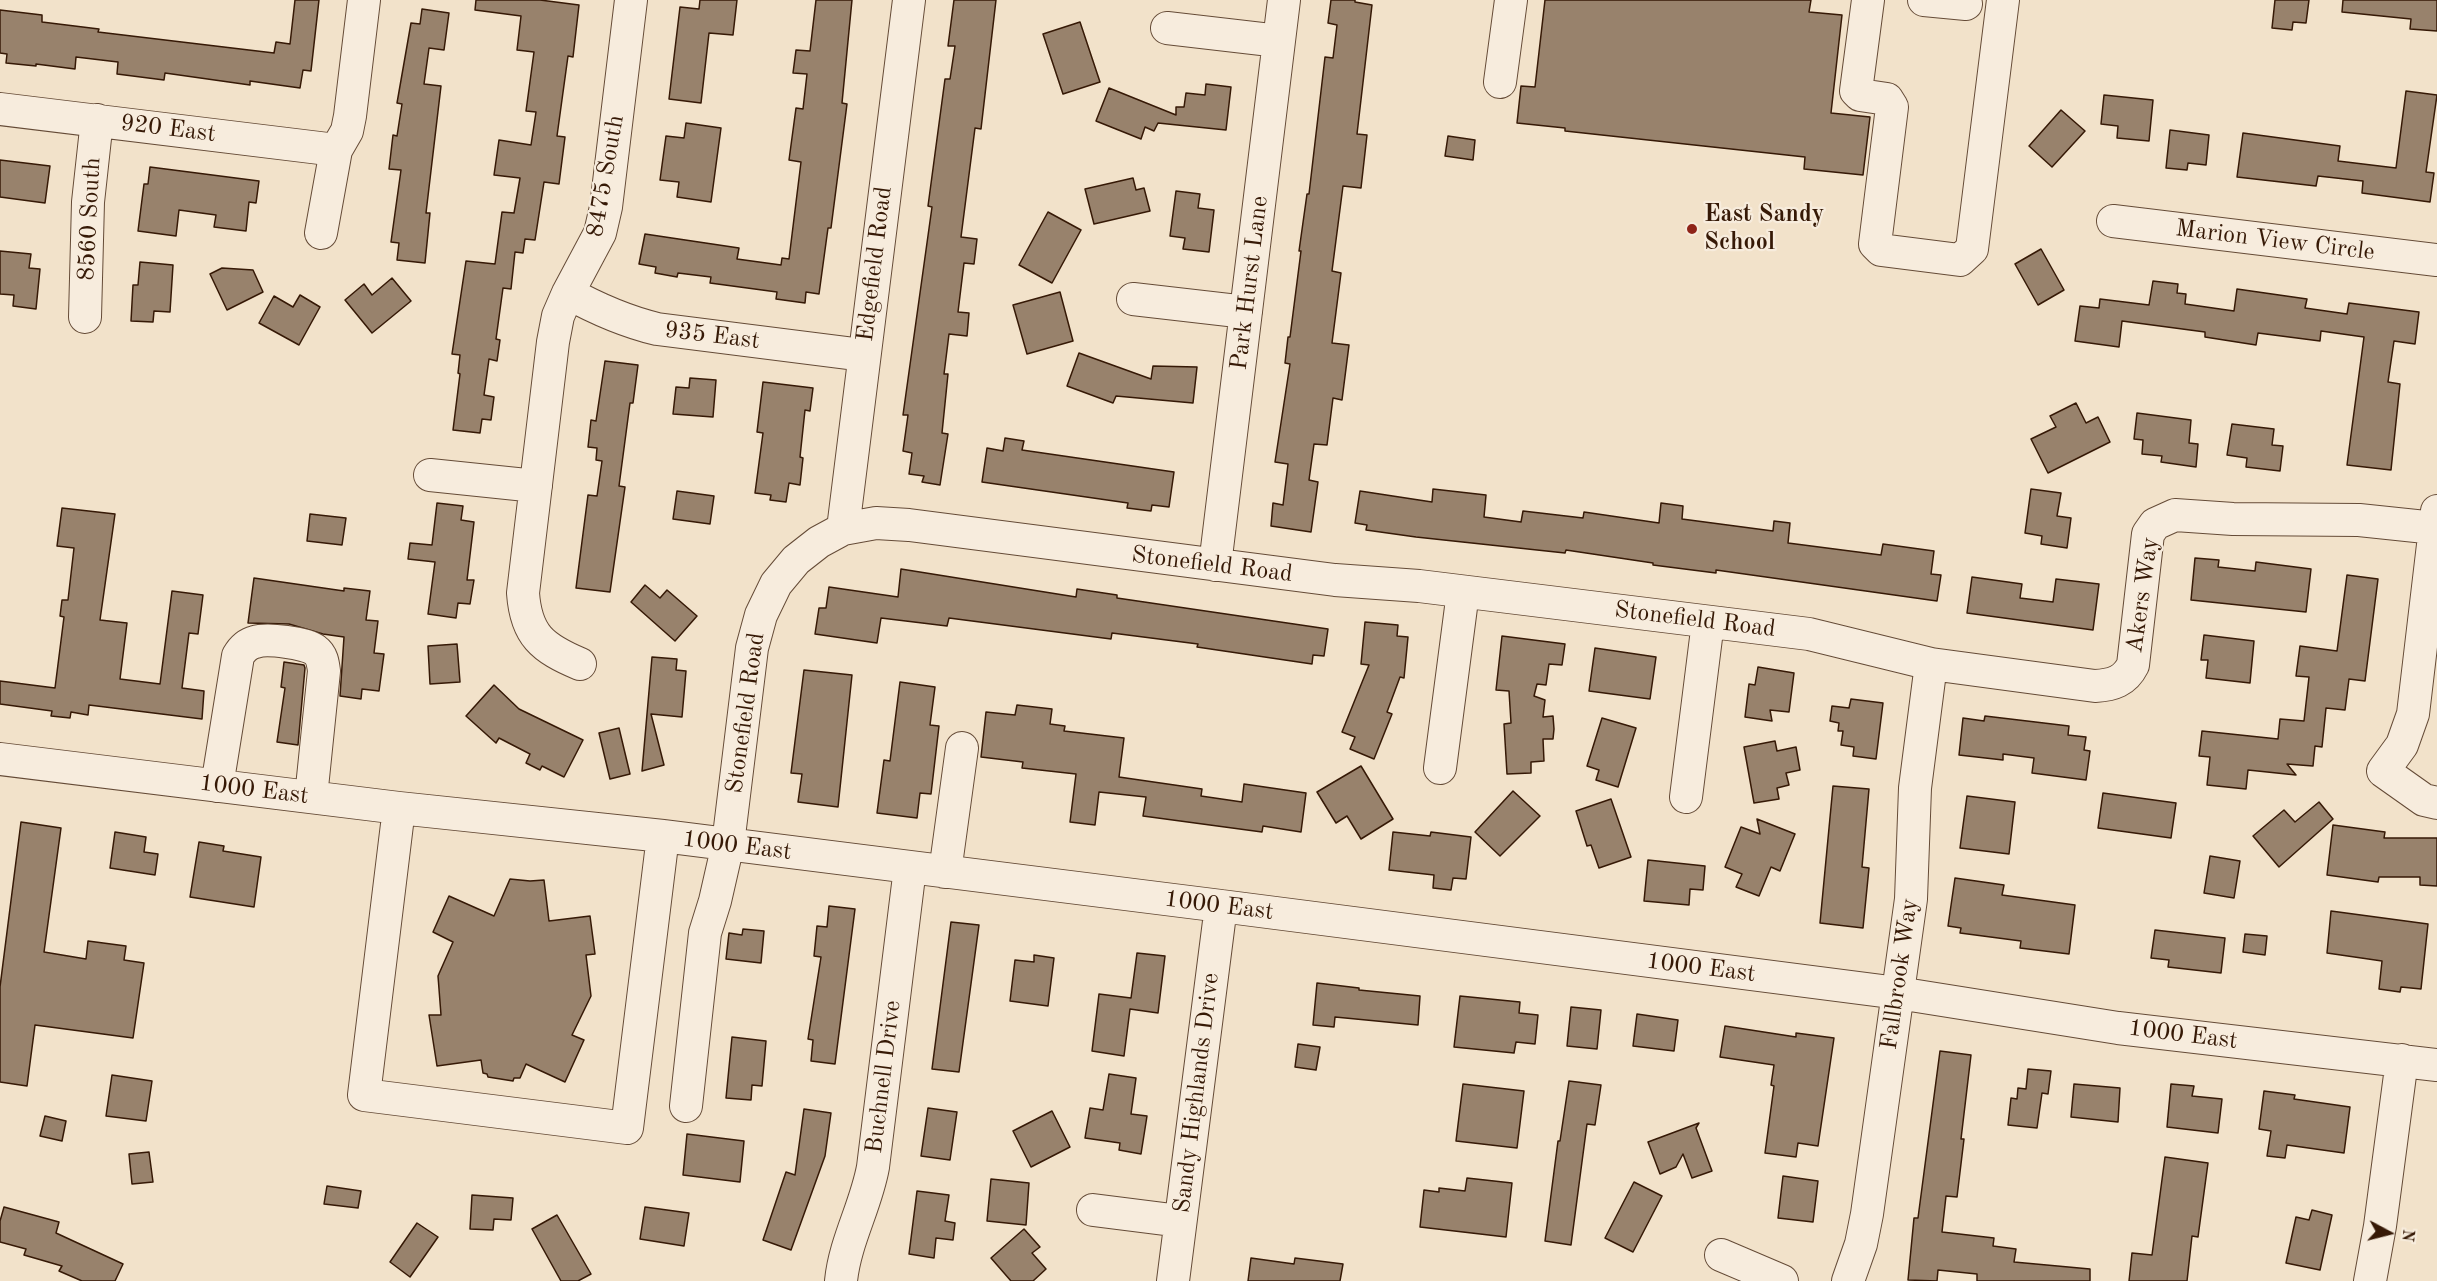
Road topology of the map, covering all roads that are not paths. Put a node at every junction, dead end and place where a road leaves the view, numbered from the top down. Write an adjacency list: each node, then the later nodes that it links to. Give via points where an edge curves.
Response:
1 (364, 0): 15 (street, via 347,131)
2 (631, 0): 19 (street, 8475 South, via 602,224)
3 (909, 0): 23 (street, Edgefield Road)
4 (1284, 0): 11 (street, Park Hurst Lane)
5 (1511, 0): 12 (street)
6 (1868, 0): 8 (street, via 1856,91 1887,99 1892,107 1875,244 1881,250 1960,260 1972,249)
7 (1924, 0): 9 (street)
8 (2003, 0)
9 (1966, 4)
10 (1167, 28): 11 (street)
11 (1279, 41): 21 (street, Park Hurst Lane)
12 (1500, 82)
13 (0, 109): 14 (street, 920 East)
14 (97, 120): 15 (street, 920 East); 22 (street, 8560 South, via 88,202)
15 (336, 150): 17 (street)
16 (2113, 221): 18 (street, Marion View Circle)
17 (321, 233)
18 (2437, 260)
19 (568, 293): 23 (street, 935 East, via 630,323 657,329); 25 (street, 8475 South, via 553,342)
20 (1133, 298): 21 (street)
21 (1246, 312): 28 (street, Park Hurst Lane)
22 (84, 317)
23 (863, 355): 27 (street, Edgefield Road)
24 (430, 475): 25 (street)
25 (536, 486): 31 (street, 8475 South, via 523,593 524,615 545,645)
26 (2436, 520): 32 (street, Akers Way, via 2175,515 2155,524 2148,534 2133,665 2118,682 2095,686); 39 (street, via 2413,714 2402,746 2383,771 2424,800)
27 (843, 529): 28 (street, Stonefield Road, via 876,523 909,525); 42 (street, Stonefield Road, via 796,560 776,584 761,615 752,648)
28 (1215, 566): 29 (street, Stonefield Road)
29 (1463, 592): 30 (street, Stonefield Road); 35 (street)
30 (1708, 622): 32 (street, Stonefield Road, via 1809,634); 38 (street)
31 (580, 664)
32 (1931, 664): 46 (street, Fallbrook Way, via 1915,788 1911,899)
33 (962, 748): 44 (street)
34 (0, 759): 36 (street, 1000 East)
35 (1440, 768)
36 (217, 786): 37 (street, 1000 East); 37 (street, via 238,656 243,648 268,640 307,646 322,659)
37 (311, 797): 40 (street, 1000 East)
38 (1686, 798)
39 (2437, 803)
40 (399, 808): 41 (street, 1000 East); 41 (street, via 364,1095 627,1128)
41 (663, 836): 42 (street, 1000 East)
42 (728, 844): 43 (street, 1000 East); 49 (street, Stonefield Road, via 705,933)
43 (910, 868): 44 (street, 1000 East); 53 (street, Buchnell Drive, via 873,1167 868,1193 848,1241)
44 (945, 872): 45 (street, 1000 East)
45 (1221, 906): 46 (street, 1000 East); 51 (street, Sandy Highlands Drive)
46 (1898, 993): 47 (street, 1000 East, via 2118,1028); 56 (street, Fallbrook Way, via 1867,1214)
47 (2402, 1060): 48 (street, 1000 East); 57 (street)
48 (2437, 1065)
49 (686, 1106)
50 (1093, 1210): 51 (street)
51 (1180, 1221): 54 (street, Sandy Highlands Drive)
52 (1721, 1255): 55 (street)
53 (841, 1281)
54 (1173, 1281)
55 (1782, 1281)
56 (1848, 1281)
57 (2370, 1281)

